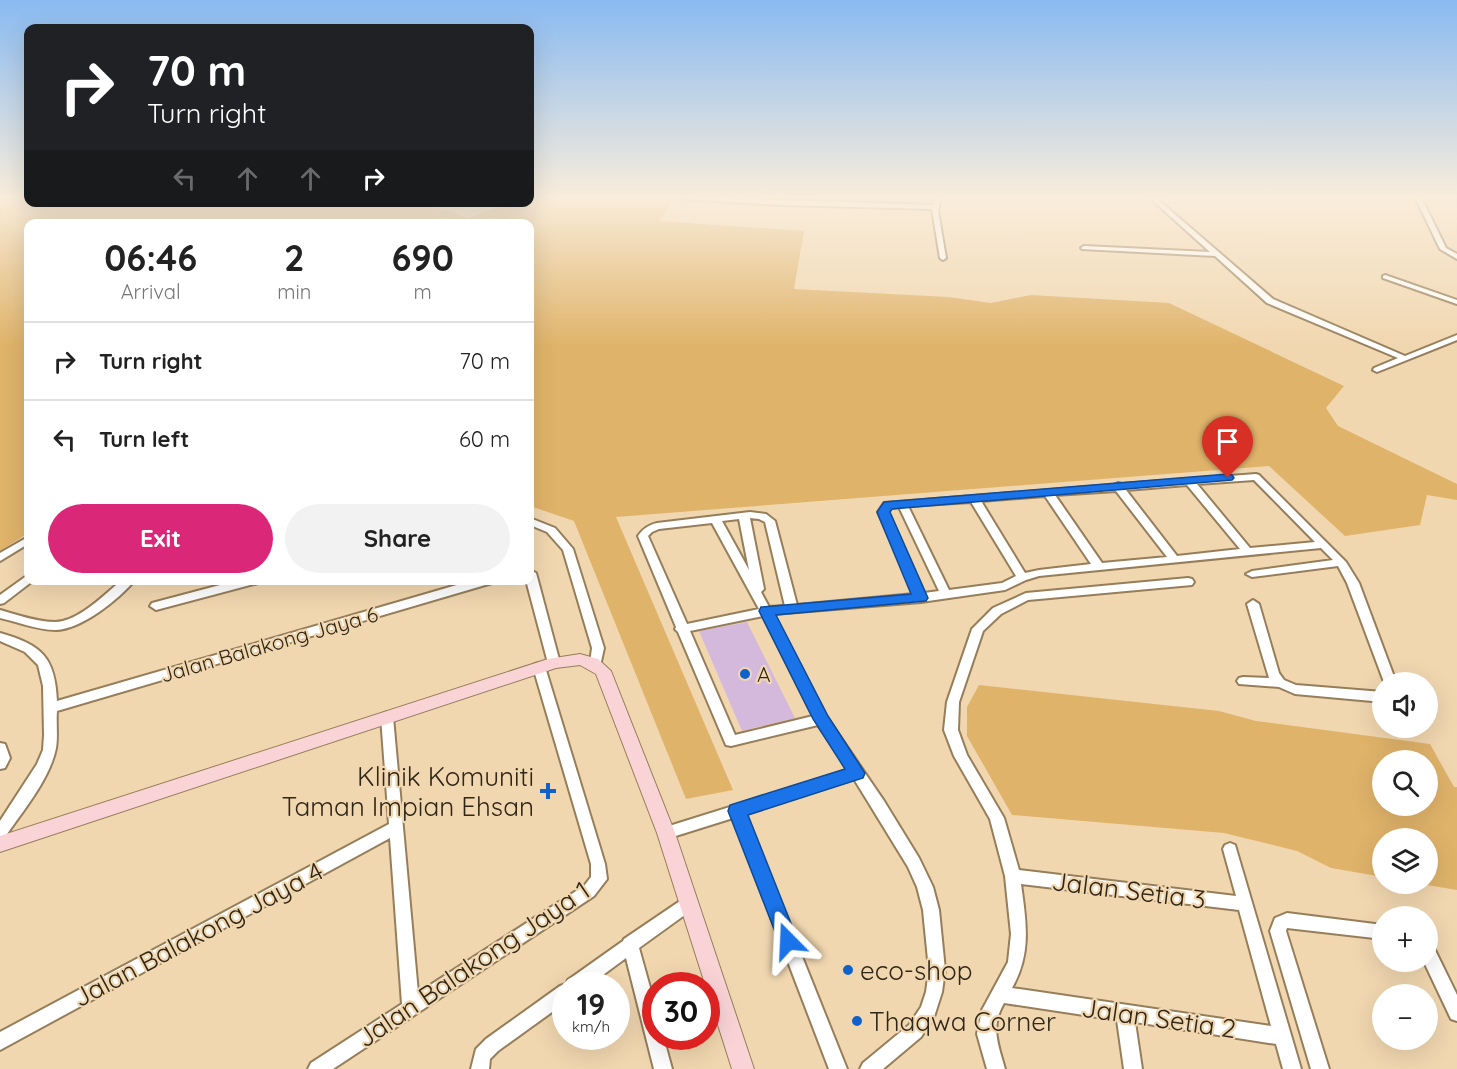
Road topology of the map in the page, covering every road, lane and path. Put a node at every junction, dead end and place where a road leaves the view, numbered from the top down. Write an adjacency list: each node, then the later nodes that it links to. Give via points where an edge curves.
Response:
1 (941, 247): 6 (street)
2 (1210, 247): 5 (street)
3 (1442, 247): 7 (street)
4 (1084, 248): 5 (street)
5 (1218, 254): 11 (street, via 1270,301)
6 (943, 258)
7 (1457, 258)
8 (1385, 277): 9 (street)
9 (1457, 302)
10 (1457, 337): 11 (street)
11 (1404, 358): 12 (street)
12 (1377, 370)
13 (1189, 481): 14 (street); 22 (street, via 1257,477); 23 (street)
14 (1118, 486): 15 (street); 25 (street)
15 (1048, 493): 16 (street); 27 (street)
16 (974, 498): 17 (street); 29 (street)
17 (902, 504): 36 (street); 37 (street, via 888,505 883,512)
18 (744, 516): 19 (street); 41 (street); 42 (street, via 762,516 770,521)
19 (715, 519): 41 (street); 44 (street, via 657,526 643,536)
20 (534, 523): 46 (street, via 550,530 568,549 598,648)
21 (24, 543): 24 (street)
22 (1324, 544): 23 (street); 26 (street)
23 (1247, 552): 25 (street)
24 (0, 558)
25 (1174, 559): 27 (street)
26 (1341, 562): 28 (street); 48 (street, via 1353,583)
27 (1098, 567): 29 (street)
28 (1252, 574)
29 (1022, 577): 36 (street, via 1005,586)
30 (1188, 582): 64 (street, via 1026,597 997,611 978,629 953,702 951,730 961,756 997,818)
31 (24, 583): 38 (street)
32 (123, 585): 43 (street, via 65,625)
33 (235, 585): 40 (street)
34 (471, 585): 52 (street, Jalan Balakong Jaya 6)
35 (532, 585): 47 (street)
36 (946, 594): 37 (street)
37 (921, 598): 42 (street)
38 (0, 600)
39 (1253, 604): 50 (street, via 1273,674)
40 (156, 606)
41 (764, 606): 42 (street); 44 (street); 54 (street)
42 (792, 609)
43 (0, 614)
44 (681, 629): 54 (street, via 731,741)
45 (0, 637): 52 (street, via 36,653 46,664)
46 (596, 663): 47 (street, via 582,659); 61 (street, via 603,671)
47 (547, 665): 53 (street); 73 (street, Jalan Balakong Jaya 1, via 599,879 589,891)
48 (1386, 672)
49 (1243, 681): 50 (street)
50 (1280, 683): 51 (street)
51 (1372, 696)
52 (50, 708): 60 (street, via 49,752)
53 (387, 717): 59 (street); 62 (street)
54 (821, 719): 57 (street)
55 (0, 748): 56 (street)
56 (0, 764)
57 (856, 773): 58 (street); 83 (street, via 914,863 925,887 937,970 928,1011 915,1031)
58 (737, 811): 61 (street); 82 (street)
59 (396, 827): 73 (street); 77 (street, Jalan Balakong Jaya 4)
60 (0, 833)
61 (666, 833): 65 (street)
62 (0, 844)
63 (1230, 849): 66 (street)
64 (1013, 876): 66 (street, Jalan Setia 3); 71 (street, via 1019,934 1016,962)
65 (688, 904): 68 (street); 81 (street)
66 (1245, 904): 76 (street)
67 (1372, 931): 87 (street, via 1281,922 1278,931)
68 (630, 944): 69 (street); 80 (street)
69 (593, 972)
70 (1437, 972): 75 (street)
71 (1000, 994): 74 (street, Jalan Setia 2); 84 (street, via 990,1010 986,1034)
72 (552, 1002): 78 (street, via 492,1045)
73 (411, 1008): 79 (street, Jalan Balakong Jaya 1)
74 (1125, 1013): 76 (street, Jalan Setia 2); 85 (street)
75 (1457, 1013)
76 (1282, 1036): 86 (street)
77 (0, 1041)
78 (481, 1062)
79 (317, 1069)
80 (663, 1069)
81 (743, 1069)
82 (838, 1069)
83 (869, 1069)
84 (996, 1069)
85 (1133, 1069)
86 (1292, 1069)
87 (1320, 1069)

